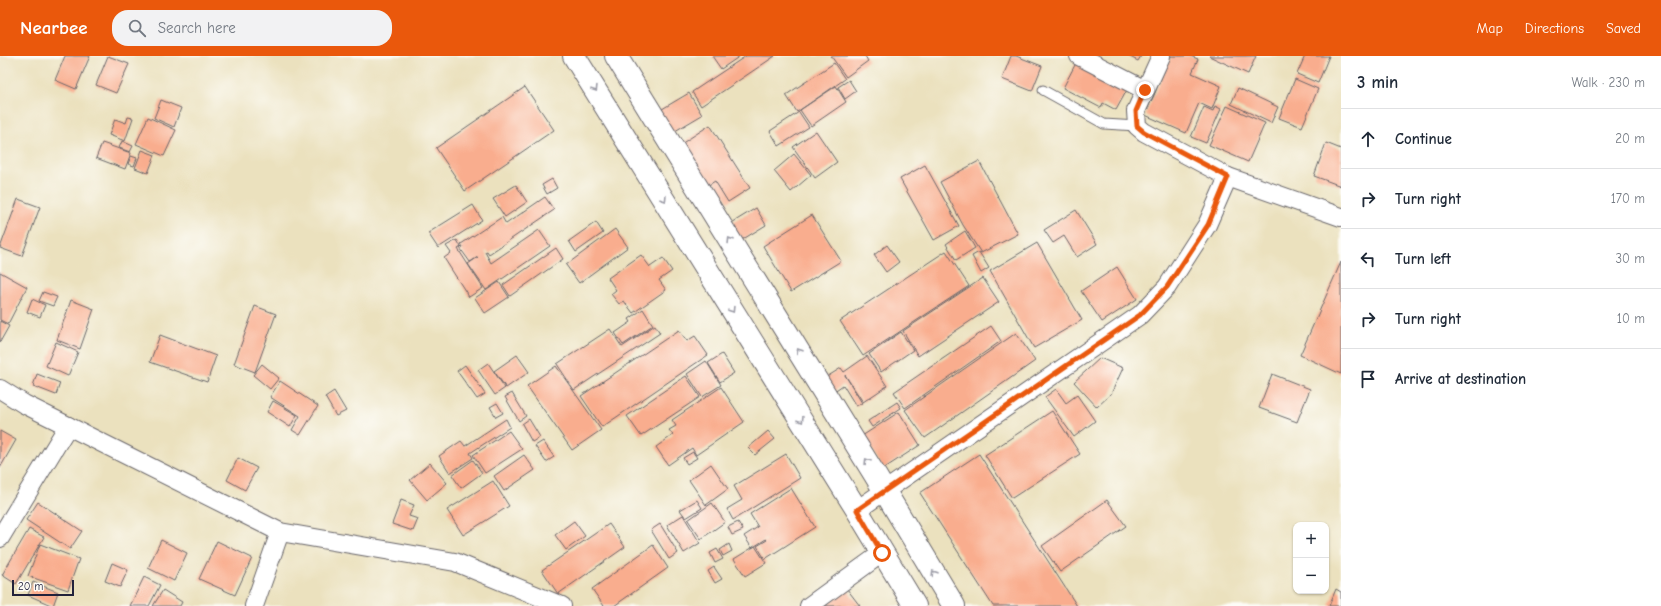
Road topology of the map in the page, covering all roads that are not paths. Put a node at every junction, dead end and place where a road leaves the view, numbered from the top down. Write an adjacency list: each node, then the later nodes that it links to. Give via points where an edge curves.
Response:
1 (574, 56): 13 (main road, one-way to 13)
2 (616, 56): 12 (main road, one-way to 2)
3 (1079, 56): 6 (street)
4 (1161, 56): 6 (street)
5 (1042, 90): 7 (lane, via 1104,124)
6 (1145, 90): 7 (street, via 1136,111)
7 (1137, 126): 8 (street)
8 (1228, 177): 9 (street); 12 (street, via 1208,225 1167,287 1140,315)
9 (1341, 217)
10 (0, 389): 11 (street)
11 (68, 426): 14 (street); 15 (street)
12 (886, 492): 13 (street); 21 (main road, one-way to 12)
13 (857, 510): 16 (main road)
14 (280, 532): 17 (street); 18 (street, via 455,562)
15 (0, 538)
16 (882, 553): 19 (street); 20 (main road)
17 (254, 606)
18 (562, 606)
19 (808, 606)
20 (915, 606)
21 (954, 606)

